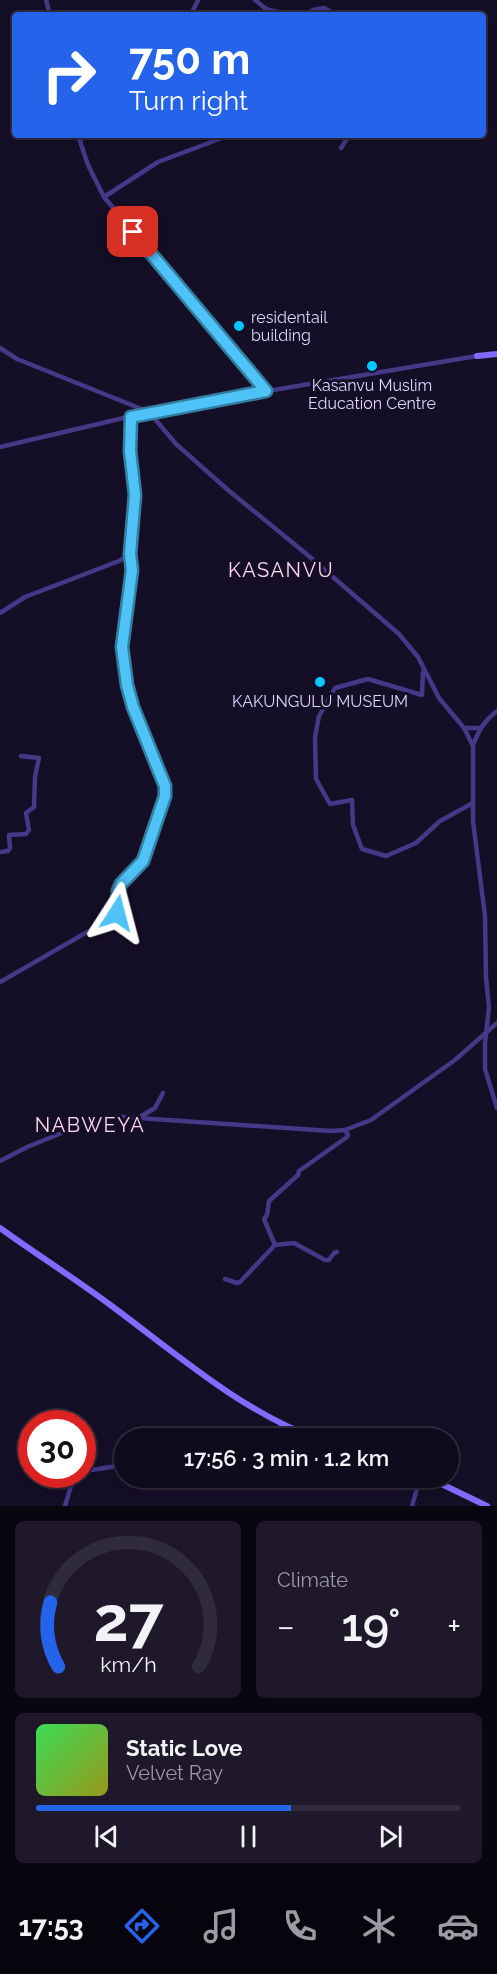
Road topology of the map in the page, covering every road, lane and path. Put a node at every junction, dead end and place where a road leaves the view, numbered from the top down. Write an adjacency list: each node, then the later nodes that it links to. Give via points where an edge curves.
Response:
1 (255, 0): 2 (street, via 263,8)
2 (288, 12)
3 (310, 12): 4 (street, via 324,8)
4 (331, 12)
5 (78, 138): 9 (street)
6 (222, 138): 9 (street, via 158,162)
7 (347, 138): 8 (street)
8 (341, 148)
9 (104, 197): 13 (street)
10 (0, 348): 14 (street)
11 (497, 353): 12 (street)
12 (477, 356): 13 (street)
13 (266, 391): 14 (street)
14 (149, 412): 15 (street); 19 (street, via 210,475 399,634)
15 (131, 417): 16 (street); 17 (street, via 135,495)
16 (0, 447)
17 (130, 554): 18 (street, via 25,597); 27 (street, via 132,582 122,647 127,685 165,786 164,802 143,861 121,884 115,916)
18 (0, 613)
19 (423, 670): 21 (street, via 439,698); 25 (street, via 422,695 368,679 335,688 319,716 316,779 330,804 352,800 353,825 362,849 386,856 416,843 441,821)
20 (497, 711): 22 (street)
21 (464, 728): 22 (street); 23 (street)
22 (480, 728): 23 (street)
23 (473, 746): 25 (street)
24 (21, 756): 26 (street, via 39,758 34,807 26,813 29,830 26,834 9,835 10,848)
25 (473, 803): 29 (street, via 485,916)
26 (0, 852)
27 (0, 980)
28 (497, 1023): 29 (street)
29 (487, 1030): 30 (street); 31 (street)
30 (478, 1040): 31 (street); 35 (street, via 383,1112)
31 (485, 1054): 33 (street, via 486,1075)
32 (163, 1093): 34 (street, via 155,1108)
33 (497, 1108)
34 (135, 1119): 35 (street); 36 (street, via 109,1116 94,1120)
35 (345, 1130): 38 (street, via 347,1137 299,1171 269,1201 264,1219)
36 (0, 1161)
37 (0, 1228): 41 (street)
38 (275, 1245): 39 (street, via 294,1243 325,1260); 40 (street, via 240,1282)
39 (337, 1252)
40 (225, 1279)
41 (281, 1425): 42 (street); 43 (street)
42 (278, 1428)
43 (289, 1428)
44 (114, 1467): 45 (street)
45 (96, 1469)
46 (70, 1488): 49 (street)
47 (417, 1488): 50 (street)
48 (450, 1488): 51 (street)
49 (65, 1506)
50 (412, 1506)
51 (488, 1506)

